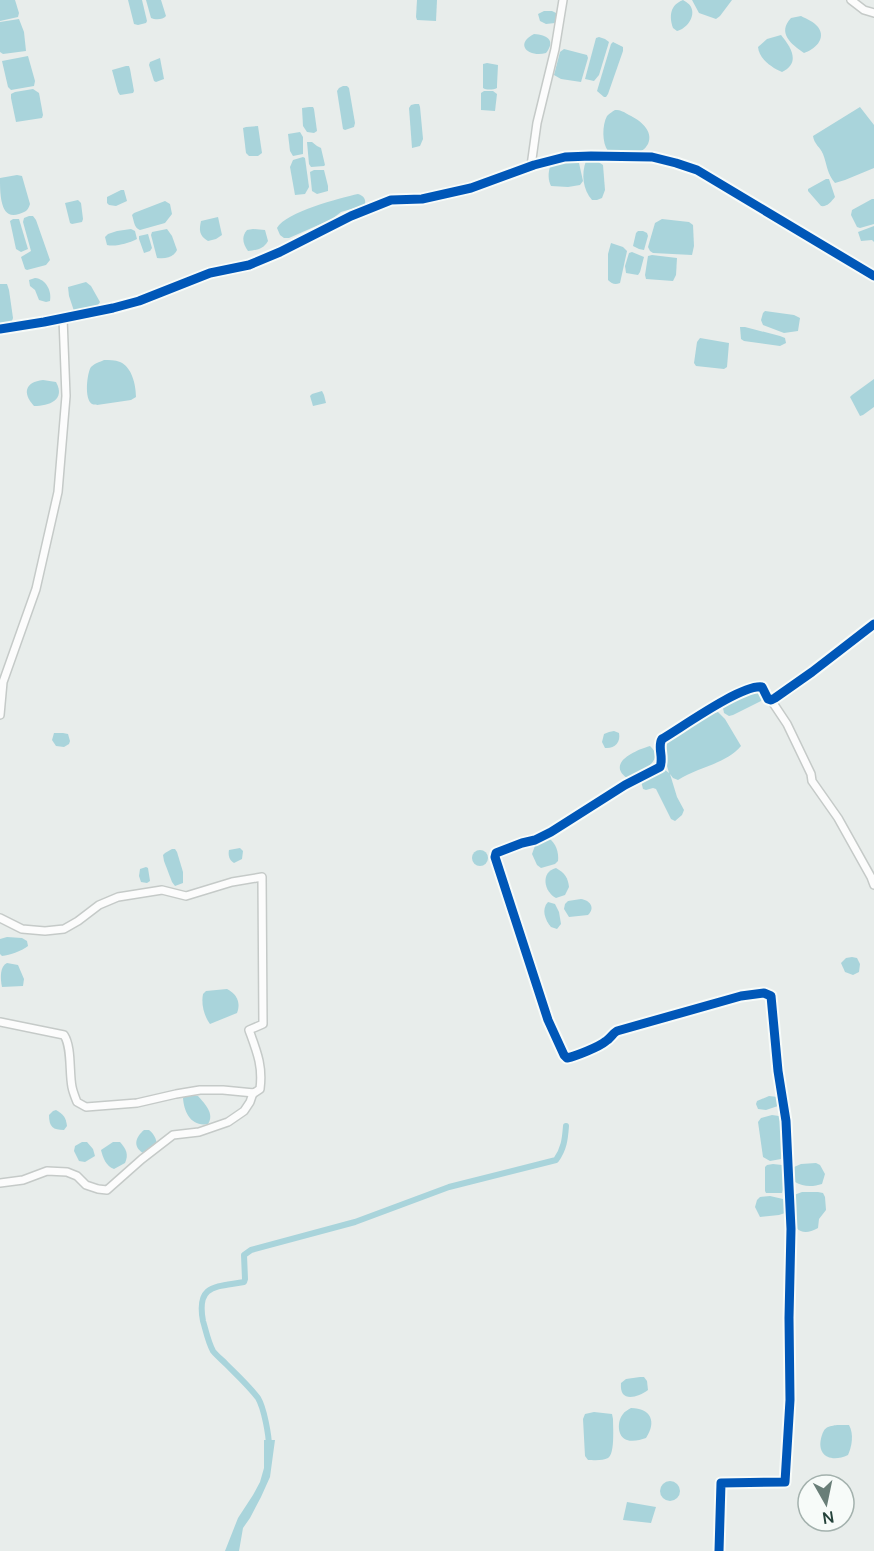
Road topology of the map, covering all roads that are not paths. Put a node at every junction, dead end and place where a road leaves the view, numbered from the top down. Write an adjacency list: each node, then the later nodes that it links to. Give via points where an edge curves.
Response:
1 (563, 0): 4 (street)
2 (853, 1): 3 (street)
3 (874, 13)
4 (531, 166): 5 (street, via 566,157 591,156 652,158 676,163 717,181); 6 (street, via 471,188 422,199 391,200 249,265 210,273 139,301)
5 (874, 276)
6 (63, 318): 7 (street); 10 (street, via 66,396 58,492 36,589 3,682)
7 (0, 329)
8 (874, 624): 9 (street)
9 (771, 700): 11 (street, via 791,732 812,781 838,818); 16 (street, via 758,686 726,700 662,739 660,766 551,832 496,853 495,857 548,1020 567,1058 606,1041 617,1031 741,996 771,996 786,1121 791,1229 790,1400 785,1482 721,1483)
10 (0, 715)
11 (874, 885)
12 (0, 918): 14 (street, via 22,929 64,929 118,897 162,890 186,896 262,877 263,1024 249,1030 262,1075 260,1089)
13 (0, 1022): 14 (street, via 64,1035 72,1088 77,1102 86,1107 137,1103 200,1090)
14 (253, 1093): 15 (street, via 244,1110 228,1122 199,1132 173,1135 107,1190 86,1185 67,1172 47,1171)
15 (0, 1183)
16 (719, 1551)

